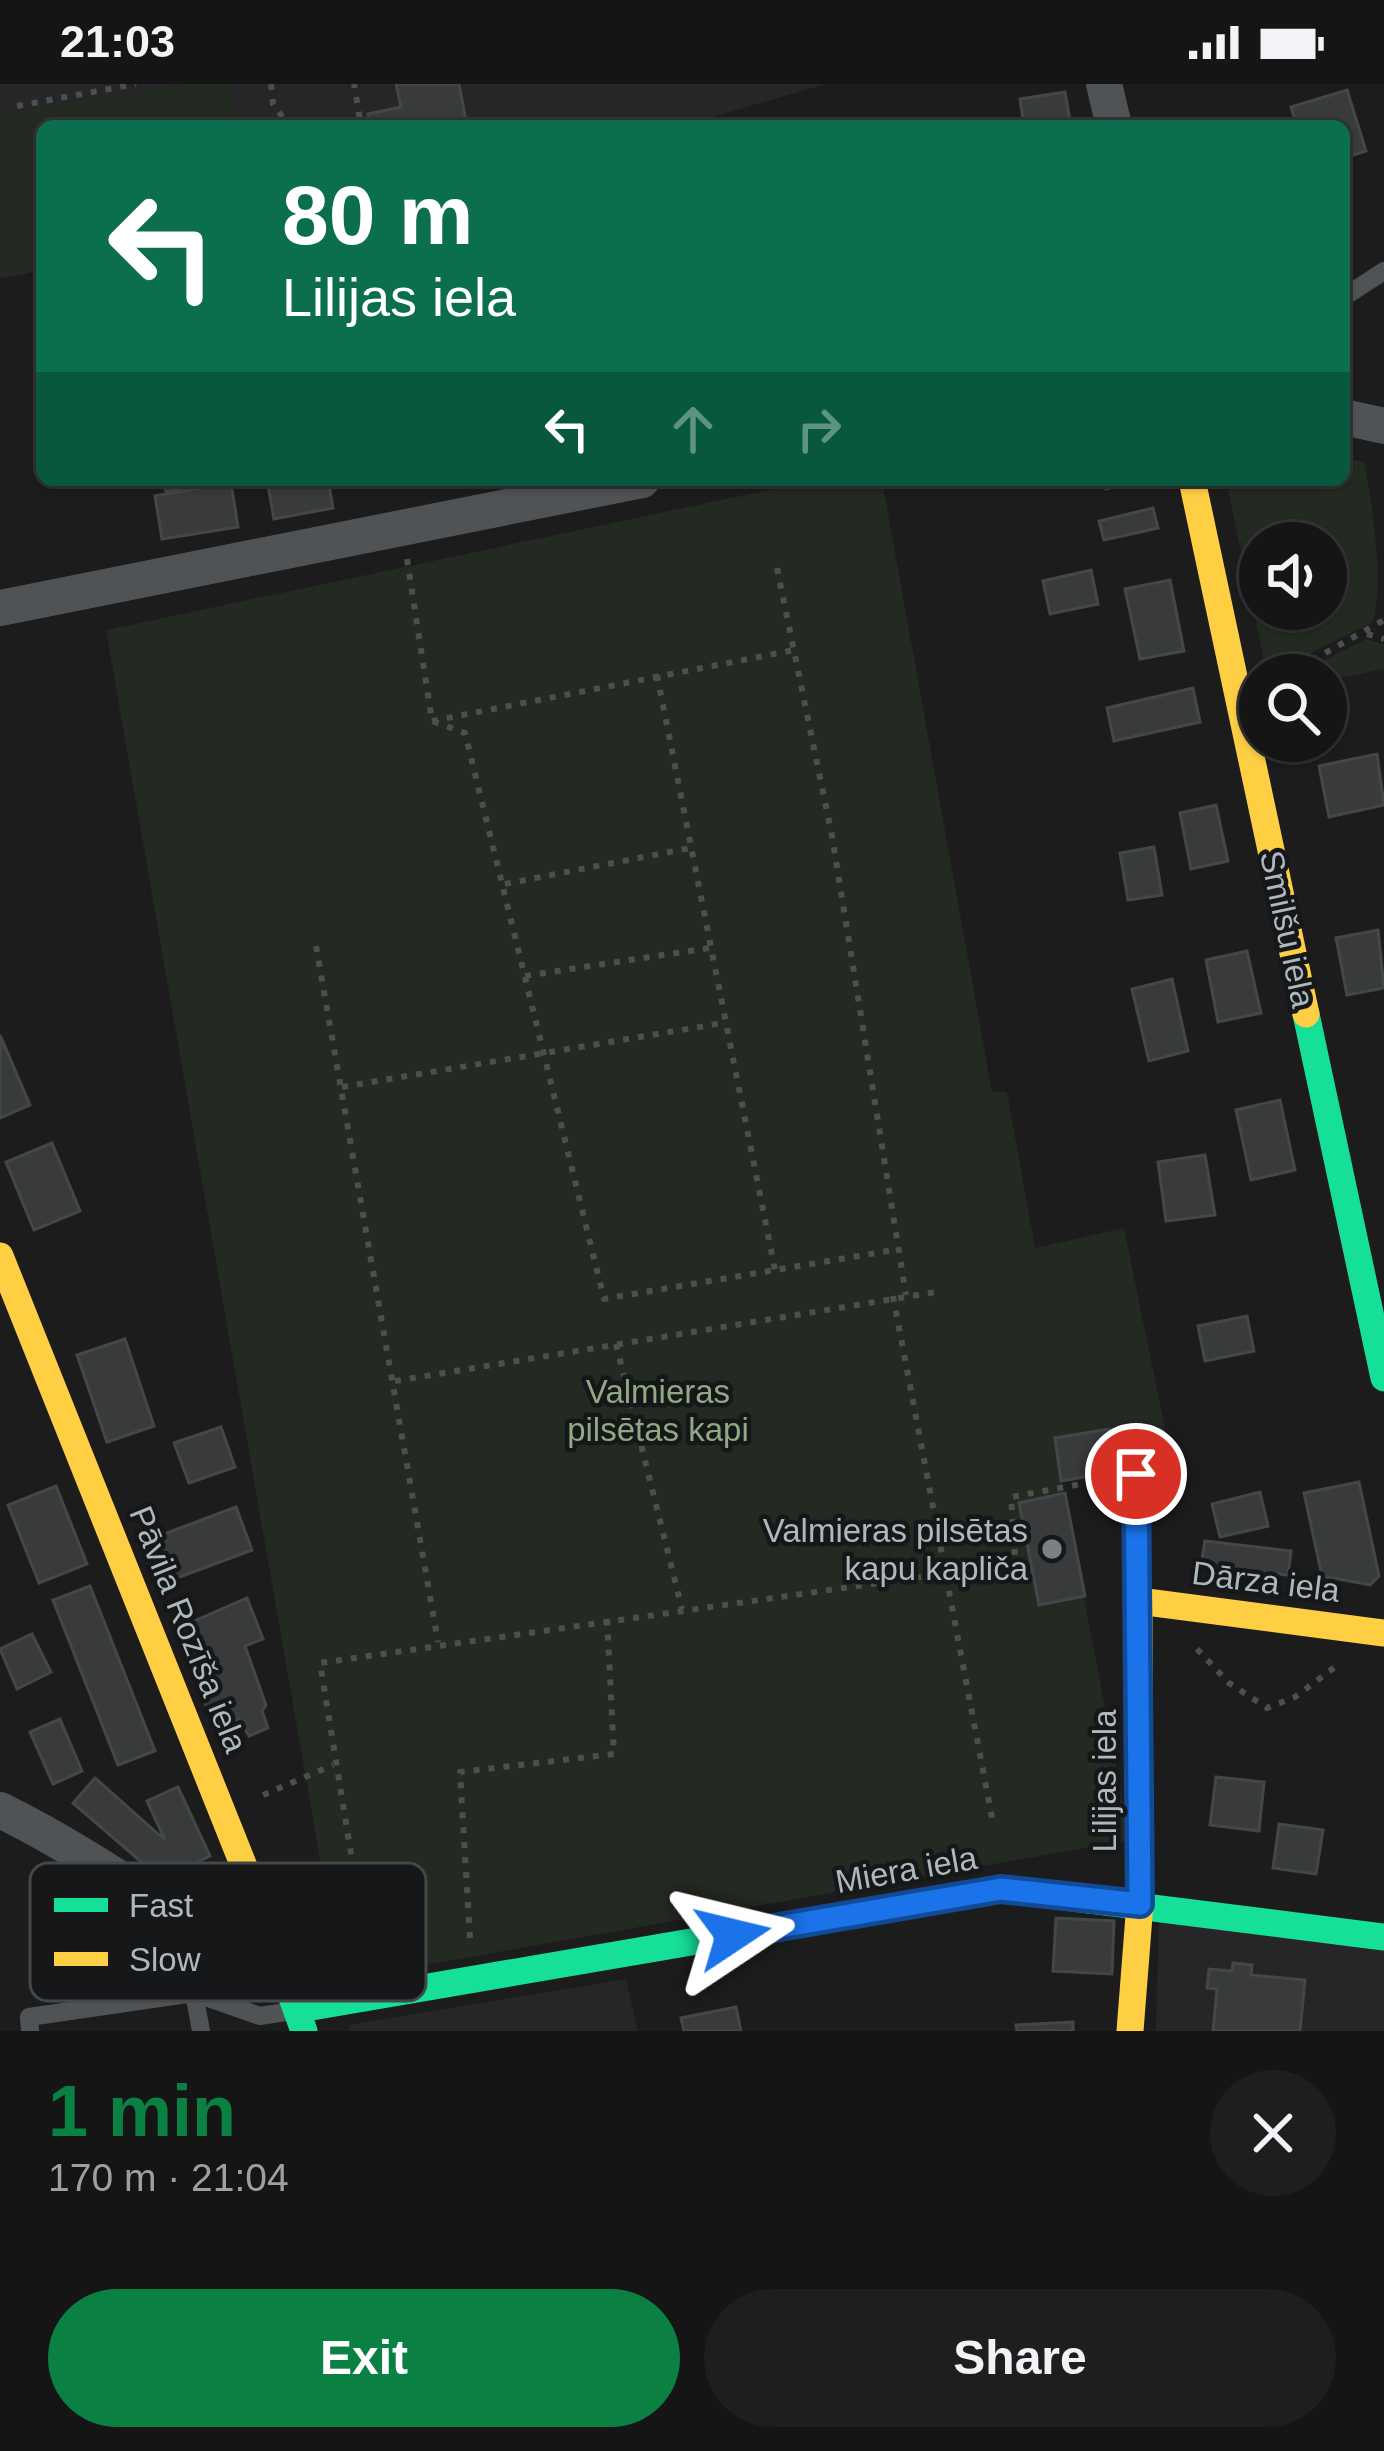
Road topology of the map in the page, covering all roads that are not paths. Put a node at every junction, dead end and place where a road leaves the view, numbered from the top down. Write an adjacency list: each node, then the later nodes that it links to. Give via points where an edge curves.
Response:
1 (1104, 84): 2 (street)
2 (1113, 120)
3 (1384, 271): 4 (lane)
4 (1350, 293)
5 (1350, 418): 6 (street)
6 (1384, 426)
7 (611, 486): 9 (street)
8 (1193, 486): 11 (street, Smilšu iela)
9 (0, 608)
10 (0, 1256): 17 (street, Pāvila Rozīša iela)
11 (1384, 1378)
12 (1136, 1474): 13 (lane)
13 (1139, 1601): 14 (street, Dārza iela); 18 (street, Lilijas iela)
14 (1384, 1633)
15 (0, 1810): 16 (street)
16 (94, 1863)
17 (240, 1863)
18 (1140, 1904): 19 (street, Miera iela); 20 (street, Miera iela, via 1001,1889); 28 (street, Lilijas iela)
19 (1384, 1936)
20 (426, 1988)
21 (139, 2001): 26 (lane, via 28,2017)
22 (195, 2001): 27 (lane)
23 (217, 2001): 25 (lane, via 260,2016)
24 (350, 2001): 25 (street, Miera iela)
25 (298, 2010)
26 (30, 2031)
27 (201, 2031)
28 (1130, 2031)

